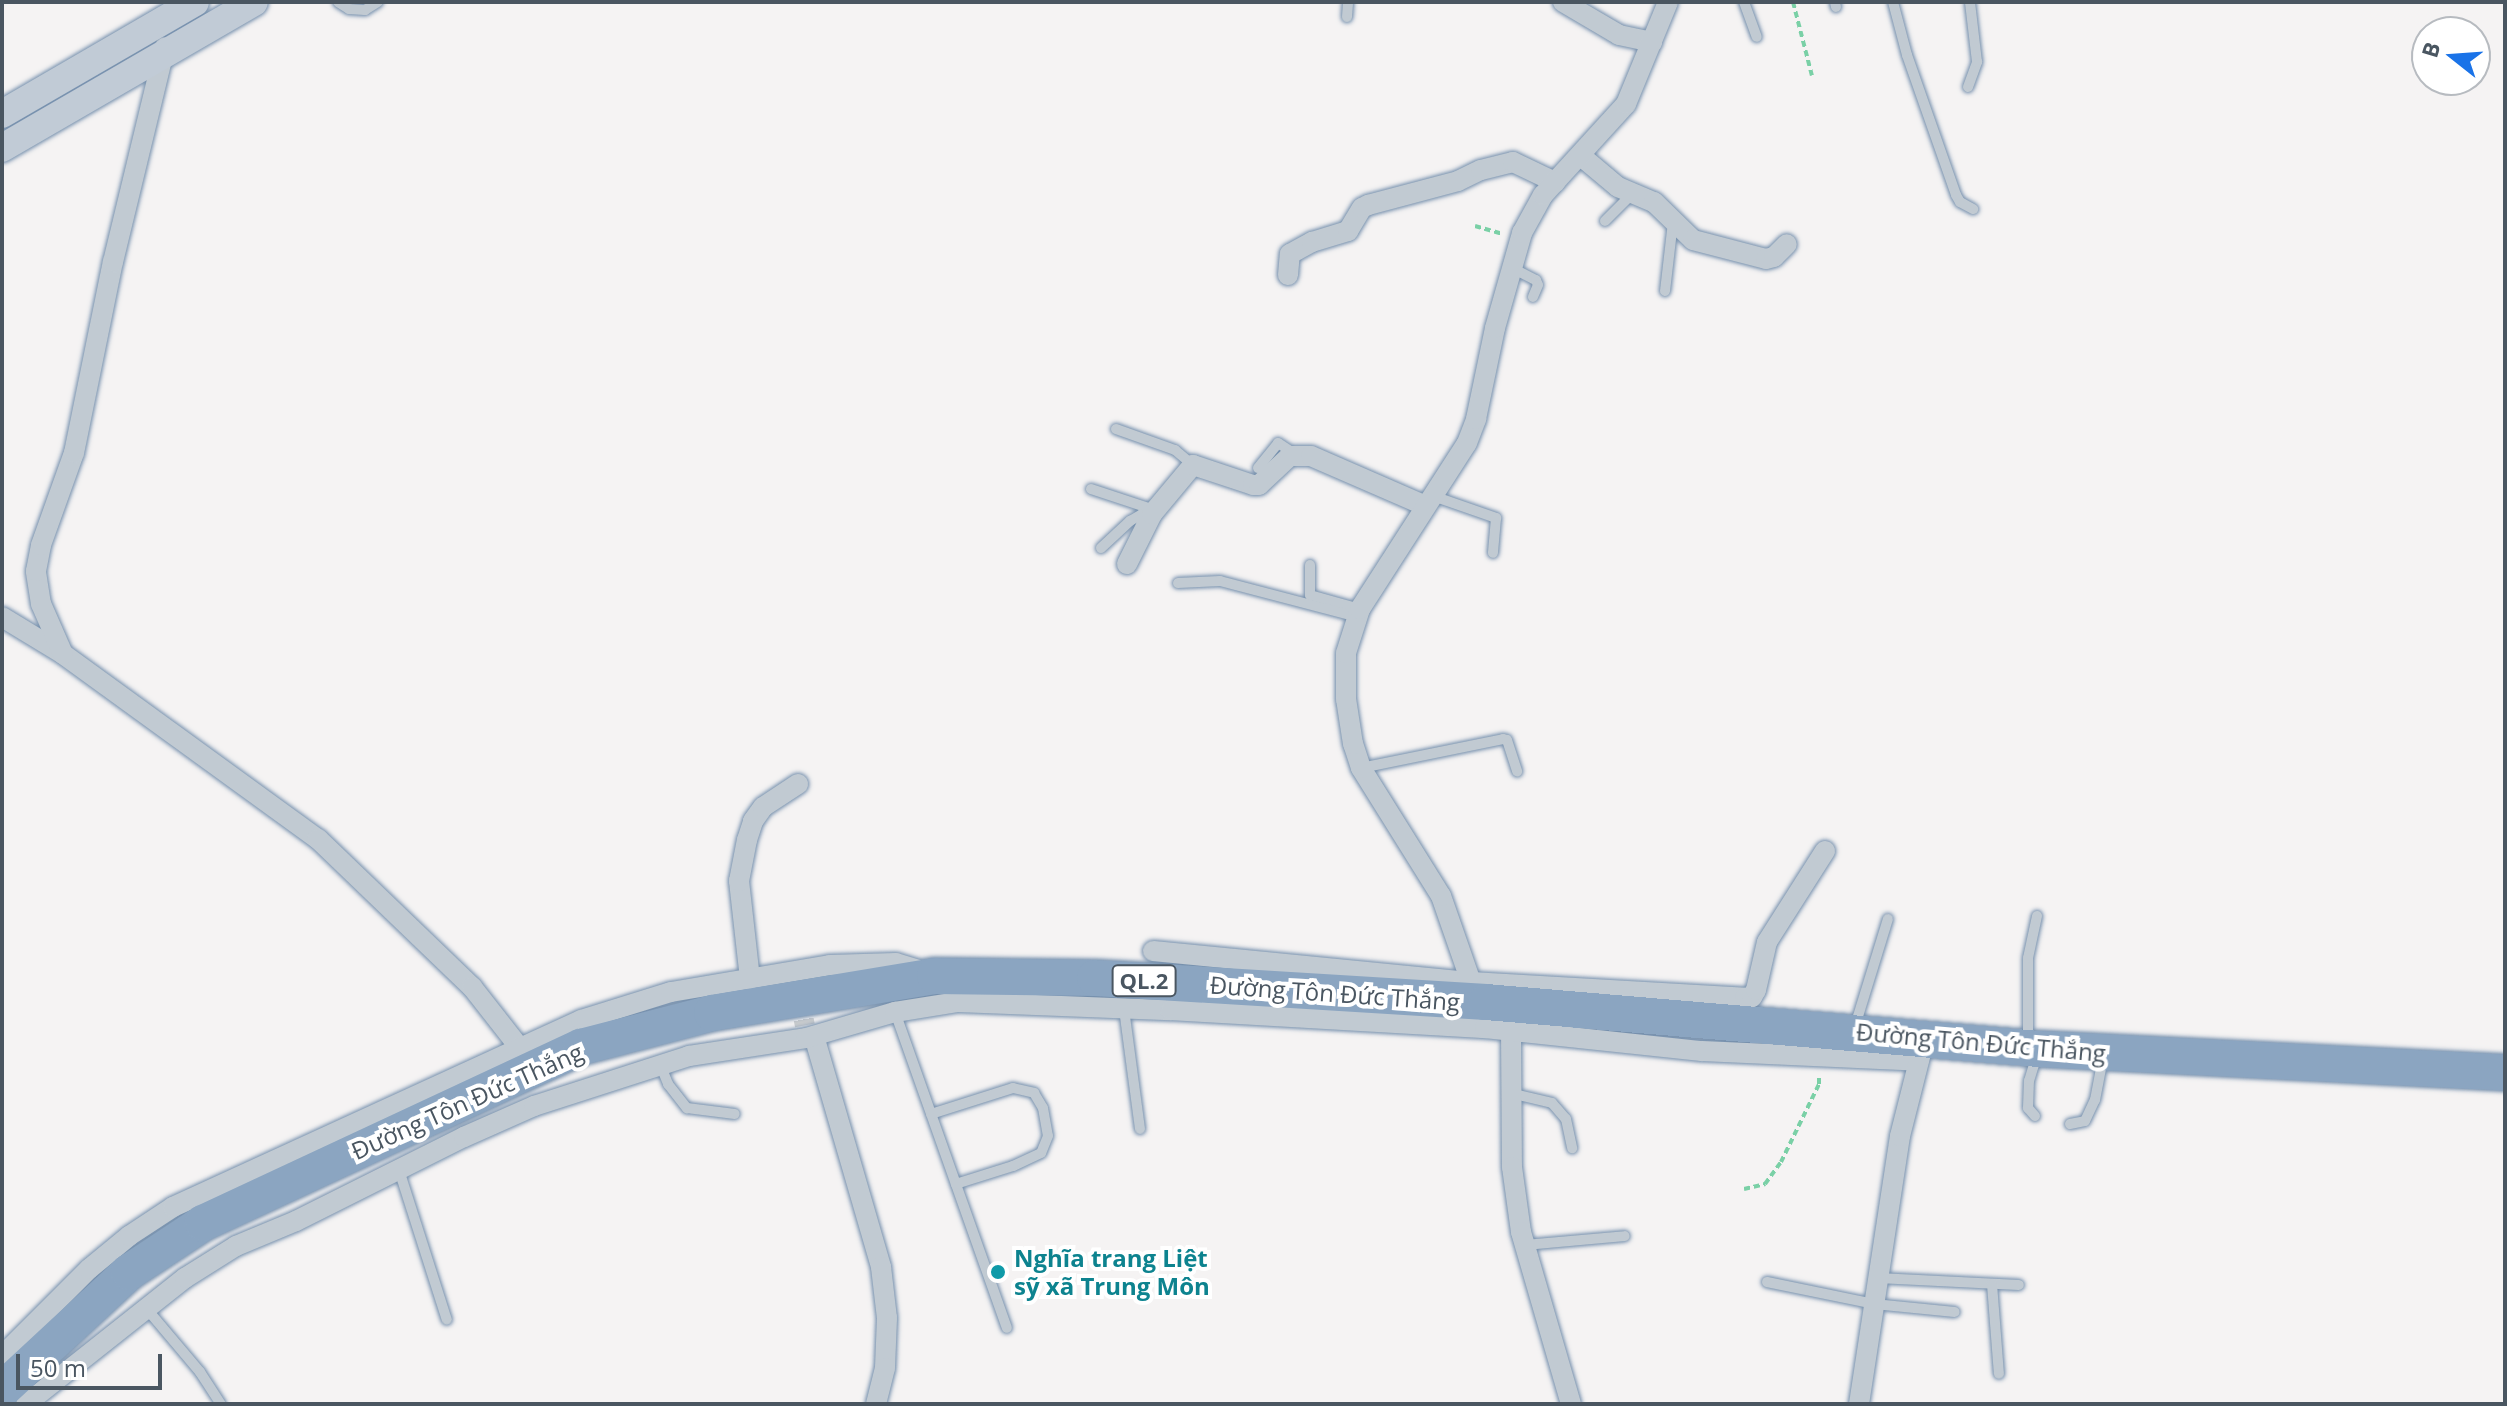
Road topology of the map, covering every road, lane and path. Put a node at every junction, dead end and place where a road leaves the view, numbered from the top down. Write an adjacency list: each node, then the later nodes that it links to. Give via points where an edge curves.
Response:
1 (254, 2): 15 (main road)
2 (338, 2): 3 (lane, via 365,10)
3 (378, 2)
4 (1348, 2): 12 (lane)
5 (1563, 2): 14 (street, via 1619,35)
6 (1744, 2): 13 (lane)
7 (1793, 2): 16 (path)
8 (1893, 2): 23 (lane, via 1956,195)
9 (1970, 2): 17 (lane, via 1977,62)
10 (1664, 3): 14 (street)
11 (182, 6): 15 (street); 18 (main road)
12 (1347, 17)
13 (1757, 37)
14 (1652, 42): 20 (street, via 1626,104)
15 (164, 54): 19 (main road); 47 (street, via 74,453 36,571 41,604)
16 (1812, 76)
17 (1968, 87)
18 (2, 114)
19 (2, 148)
20 (1581, 156): 21 (street); 22 (street, via 1610,182)
21 (1555, 182): 27 (street); 30 (street, via 1513,162 1368,205 1348,231 1290,254)
22 (1633, 193): 24 (lane); 25 (street, via 1654,202)
23 (1973, 209)
24 (1605, 221)
25 (1673, 222): 28 (street, via 1693,240 1757,258 1774,257); 31 (lane)
26 (1475, 226): 27 (path)
27 (1520, 239): 29 (street)
28 (1787, 244)
29 (1512, 268): 32 (lane, via 1536,280); 38 (street, via 1476,419 1467,443)
30 (1288, 275)
31 (1665, 291)
32 (1533, 297)
33 (1116, 429): 35 (lane, via 1175,450)
34 (1295, 454): 35 (street, via 1259,485); 36 (lane, via 1278,443); 38 (street)
35 (1193, 465): 39 (street)
36 (1258, 468)
37 (1091, 489): 39 (lane)
38 (1429, 501): 41 (lane, via 1496,518); 45 (street)
39 (1154, 512): 40 (lane, via 1130,521); 42 (street)
40 (1101, 548)
41 (1493, 553)
42 (1127, 564)
43 (1310, 565): 45 (lane, via 1310,595)
44 (1178, 583): 45 (lane, via 1220,581)
45 (1358, 613): 48 (street, via 1345,676)
46 (2, 617): 47 (street)
47 (63, 654): 62 (street, via 318,839 472,987)
48 (1361, 768): 49 (lane, via 1494,739 1507,740); 57 (street, via 1441,896)
49 (1517, 771)
50 (798, 784): 55 (street, via 763,807 747,840 739,881)
51 (1825, 851): 57 (street, via 1767,942 1752,997)
52 (2037, 916): 63 (lane, via 2028,958)
53 (1888, 919): 60 (lane)
54 (1153, 951): 57 (street)
55 (750, 979): 56 (street, via 796,978 830,965 896,963); 62 (street, via 671,992 581,1020)
56 (913, 994): 57 (highway, Đường Tôn Đức Thắng / QL.2, via 1095,978); 58 (street, via 958,1002); 61 (street); 71 (lane); 92 (highway, Đường Tôn Đức Thắng / QL.2, via 712,1013 581,1047 203,1223 129,1272)
57 (1482, 998): 58 (street); 59 (street); 60 (highway, Đường Tôn Đức Thắng / QL.2)
58 (1124, 1009): 74 (lane)
59 (1511, 1030): 66 (street); 69 (street)
60 (1854, 1032): 64 (highway, Đường Tôn Đức Thắng / QL.2)
61 (808, 1033): 67 (street); 95 (street, via 881,1267 887,1330)
62 (519, 1047): 90 (street, via 173,1207 89,1269)
63 (2034, 1049): 64 (highway, Đường Tôn Đức Thắng / QL.2); 65 (highway, Đường Tôn Đức Thắng / QL.2); 72 (lane, via 2028,1108)
64 (1922, 1050): 66 (street); 81 (street, via 1900,1136)
65 (2104, 1053): 68 (highway, Đường Tôn Đức Thắng / QL.2); 73 (lane, via 2085,1121)
66 (1818, 1058): 78 (path, via 1819,1084 1781,1162 1765,1184)
67 (660, 1064): 70 (lane, via 687,1108); 76 (street, via 534,1106)
68 (2505, 1073)
69 (1510, 1093): 75 (lane, via 1552,1103 1566,1119); 80 (street, via 1512,1167)
70 (735, 1114)
71 (931, 1114): 77 (lane); 77 (lane, via 1013,1088 1034,1093 1043,1108 1048,1136 1041,1153)
72 (2035, 1116)
73 (2070, 1124)
74 (1140, 1129)
75 (1572, 1148)
76 (399, 1170): 86 (street, via 236,1246); 88 (lane)
77 (956, 1184): 89 (lane)
78 (1744, 1189)
79 (1625, 1236): 80 (lane)
80 (1525, 1245): 96 (street)
81 (1878, 1278): 83 (lane); 85 (street)
82 (1767, 1282): 85 (lane)
83 (1992, 1284): 84 (lane); 91 (lane)
84 (2019, 1285)
85 (1874, 1304): 87 (lane); 97 (street)
86 (146, 1308): 93 (street); 94 (lane)
87 (1955, 1312)
88 (447, 1320)
89 (1007, 1328)
90 (2, 1356)
91 (1999, 1374)
92 (2, 1390)
93 (26, 1404)
94 (221, 1404)
95 (876, 1404)
96 (1571, 1404)
97 (1859, 1404)

